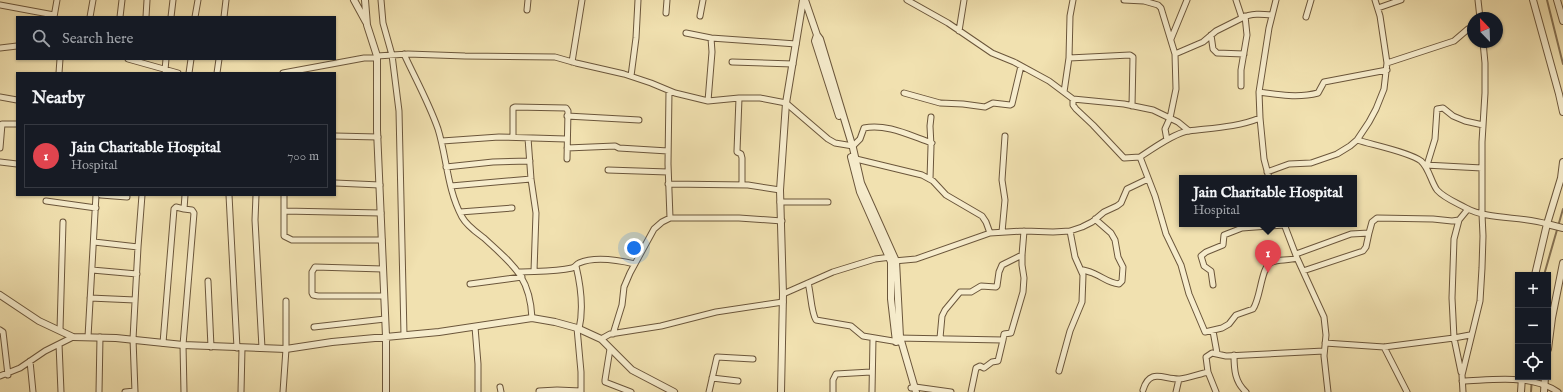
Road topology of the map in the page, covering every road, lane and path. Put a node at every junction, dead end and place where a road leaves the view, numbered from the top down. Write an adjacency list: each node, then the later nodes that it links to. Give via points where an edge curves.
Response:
1 (57, 0): 37 (street)
2 (93, 0): 38 (street)
3 (122, 0): 39 (street)
4 (148, 0): 40 (street)
5 (173, 0): 41 (street)
6 (198, 0): 42 (street)
7 (226, 0): 43 (street)
8 (354, 0): 48 (street)
9 (365, 0): 48 (street)
10 (381, 0): 62 (street, via 383,23)
11 (528, 0): 33 (street)
12 (582, 0): 70 (street)
13 (638, 0): 82 (street)
14 (667, 0): 35 (street)
15 (703, 0): 44 (street)
16 (804, 0): 55 (street); 115 (street, via 820,39)
17 (907, 0): 50 (street)
18 (964, 0): 50 (street)
19 (1073, 0): 64 (street)
20 (1124, 0): 30 (street)
21 (1186, 0): 54 (street)
22 (1236, 0): 45 (street)
23 (1276, 0): 36 (street)
24 (1311, 0): 46 (street)
25 (1375, 0): 32 (street)
26 (1402, 0): 32 (street)
27 (1478, 0): 34 (street)
28 (1533, 0): 95 (street)
29 (1557, 0): 47 (street)
30 (1144, 1): 54 (street, via 1162,8)
31 (0, 5): 37 (street)
32 (1378, 8): 72 (street)
33 (527, 10)
34 (1479, 12)
35 (666, 13)
36 (1272, 15): 45 (street); 86 (street)
37 (54, 16)
38 (90, 16)
39 (120, 16)
40 (146, 16)
41 (171, 16)
42 (195, 16)
43 (224, 16)
44 (700, 16)
45 (1243, 17): 52 (street); 61 (street, via 1247,35)
46 (1306, 17)
47 (1563, 21)
48 (367, 25): 63 (street)
49 (1467, 30): 72 (street, via 1454,41)
50 (959, 31): 74 (street, via 992,53)
51 (686, 33): 53 (street)
52 (1211, 35): 60 (street, via 1203,42); 61 (street, via 1215,52)
53 (711, 38): 55 (street); 92 (street)
54 (1171, 40): 60 (street)
55 (796, 44): 73 (street)
56 (16, 46): 57 (street)
57 (0, 48)
58 (1484, 48): 102 (street)
59 (404, 54): 62 (street); 70 (street, via 555,57); 113 (street)
60 (1175, 54): 98 (street, via 1176,89)
61 (1244, 54): 83 (street)
62 (392, 55): 63 (street); 210 (street, via 399,125)
63 (377, 57): 81 (street); 107 (street)
64 (1069, 58): 85 (street); 94 (street, via 1110,55 1133,57)
65 (60, 60): 77 (street)
66 (166, 60): 75 (street)
67 (191, 60): 79 (street)
68 (218, 60): 80 (street)
69 (141, 61): 75 (street)
70 (572, 62): 82 (street)
71 (732, 62): 73 (street)
72 (1387, 63): 76 (street)
73 (793, 64): 93 (street)
74 (1021, 66): 85 (street); 87 (street, via 1010,105 993,103 984,107 940,103)
75 (165, 70): 78 (street)
76 (1387, 70): 86 (street, via 1324,82 1318,93 1294,96); 112 (street, via 1384,89 1376,109)
77 (59, 72)
78 (174, 72)
79 (189, 72)
80 (217, 72)
81 (288, 72)
82 (631, 76): 84 (street)
83 (1241, 86)
84 (669, 91): 92 (street); 118 (street)
85 (1064, 92): 90 (street)
86 (1259, 92): 99 (street)
87 (904, 93)
88 (0, 97): 91 (street)
89 (739, 98): 92 (street); 93 (street, via 760,98); 139 (street, via 737,152 742,158)
90 (1073, 99): 94 (street); 119 (street, via 1076,109 1124,158)
91 (16, 100)
92 (708, 101)
93 (786, 103): 115 (street, via 832,142); 141 (street)
94 (1132, 106): 98 (street, via 1153,110)
95 (1563, 112)
96 (567, 116): 100 (street); 108 (street, via 566,108 515,107); 110 (street)
97 (931, 117): 114 (street)
98 (1170, 118): 103 (street); 111 (street, via 1165,129)
99 (1260, 118): 103 (street, via 1234,125); 131 (street)
100 (639, 120)
101 (16, 124): 104 (street, via 3,124)
102 (1483, 125): 126 (street, via 1453,116 1443,108 1437,109 1435,139); 128 (street)
103 (1189, 131): 111 (street)
104 (0, 133): 116 (street)
105 (336, 136): 107 (street)
106 (1005, 136): 170 (street)
107 (378, 137): 138 (street)
108 (513, 138): 109 (street); 113 (street, via 500,136)
109 (528, 138): 110 (street); 122 (street)
110 (566, 139): 117 (street)
111 (1167, 140): 119 (street)
112 (1357, 140): 126 (street, via 1409,156); 131 (street, via 1337,154 1315,162 1305,165 1289,164)
113 (442, 141): 127 (street)
114 (932, 143): 115 (street, via 887,128 864,128 858,142); 134 (street)
115 (850, 146): 121 (street); 178 (street, via 860,192)
116 (0, 148)
117 (567, 148): 118 (street, via 615,146); 120 (street)
118 (668, 151): 130 (street)
119 (1140, 157): 135 (street)
120 (567, 159)
121 (856, 159): 134 (street, via 917,173); 178 (street, via 861,183)
122 (530, 161): 127 (street); 133 (street)
123 (0, 162): 125 (street)
124 (1563, 162): 164 (street)
125 (16, 164)
126 (1425, 165): 128 (street); 154 (street, via 1438,191)
127 (446, 167): 140 (street)
128 (1482, 168): 158 (street)
129 (608, 170): 130 (street)
130 (668, 172): 137 (street)
131 (1267, 172): 132 (street)
132 (1268, 175)
133 (531, 179): 140 (street); 185 (street, via 536,213)
134 (930, 179): 171 (street, via 946,196 982,216)
135 (1148, 179): 160 (street, via 1128,189 1121,203); 208 (street, via 1166,234 1181,265 1203,329 1208,333)
136 (336, 183): 138 (street)
137 (668, 184): 139 (street); 159 (street)
138 (380, 185): 157 (street)
139 (742, 185): 141 (street)
140 (451, 186): 156 (street)
141 (780, 190): 149 (street)
142 (96, 196): 151 (street)
143 (142, 196): 175 (street)
144 (185, 196): 153 (street)
145 (229, 196): 230 (street)
146 (256, 196): 231 (street)
147 (284, 196): 155 (street)
148 (46, 200): 151 (street)
149 (780, 202): 150 (street); 162 (street)
150 (828, 202)
151 (96, 208): 174 (street)
152 (512, 208): 156 (street)
153 (184, 209): 223 (street, via 174,209); 227 (street, via 192,210 194,213)
154 (1468, 209): 158 (street); 161 (street)
155 (284, 211): 157 (street); 173 (street, via 284,236 288,239)
156 (460, 212): 189 (street, via 471,228)
157 (381, 213): 173 (street)
158 (1482, 214): 164 (street, via 1536,220); 211 (street, via 1480,301)
159 (670, 218): 162 (street); 180 (street, via 654,229)
160 (1095, 219): 169 (street); 184 (street, via 1115,240 1122,266 1122,281 1114,284)
161 (1459, 220): 172 (street, via 1377,218 1372,222); 218 (street, via 1454,239)
162 (782, 221): 194 (street)
163 (63, 222): 207 (street)
164 (1549, 224): 167 (street); 187 (street)
165 (1252, 227): 193 (street, via 1224,235 1223,245 1201,256 1204,266 1211,271)
166 (1285, 227): 177 (street)
167 (1563, 228)
168 (1024, 231): 169 (street); 170 (street); 176 (street)
169 (1070, 231): 184 (street, via 1075,257)
170 (1002, 232): 171 (street)
171 (990, 233): 178 (street, via 916,259)
172 (1369, 233): 177 (street, via 1351,234); 186 (street, via 1363,251)
173 (382, 240): 182 (street)
174 (94, 242): 175 (street); 183 (street)
175 (138, 247): 188 (street)
176 (1022, 255): 217 (street, via 1002,265 996,287 982,286 971,292 959,294 942,316); 222 (street, via 1023,292 1011,332 1004,334)
177 (1296, 256): 186 (street); 208 (street, via 1268,264 1263,273 1260,295 1253,309 1236,315 1229,324)
178 (893, 259): 191 (street, via 875,259 856,264); 221 (street)
179 (1563, 263): 226 (street)
180 (635, 264): 181 (street, via 605,260 579,263); 209 (street, via 624,287 622,305)
181 (576, 266): 185 (street, via 551,271); 205 (street, via 582,315)
182 (383, 268): 196 (street); 196 (street, via 315,267 312,272 312,293 318,296)
183 (92, 270): 188 (street); 197 (street)
184 (1083, 270): 239 (street, via 1082,302 1070,331)
185 (534, 271): 189 (street)
186 (1303, 271): 224 (street, via 1324,317)
187 (1536, 272)
188 (137, 274): 198 (street)
189 (520, 274): 192 (street); 201 (street, via 531,300)
190 (208, 281): 228 (street)
191 (808, 283): 194 (street); 216 (street, via 816,320 851,326 863,336)
192 (470, 284)
193 (1213, 285)
194 (783, 294): 200 (street)
195 (0, 295): 207 (street, via 39,321)
196 (384, 296): 202 (street)
197 (90, 298): 198 (street); 214 (street)
198 (135, 300): 219 (street)
199 (286, 301): 232 (street)
200 (783, 302): 209 (street, via 716,312 661,326); 271 (street)
201 (532, 318): 204 (street); 205 (street)
202 (386, 319): 203 (street); 212 (street)
203 (314, 326)
204 (475, 327): 210 (street); 266 (street)
205 (578, 328): 220 (street); 267 (street)
206 (0, 330): 242 (street, via 3,332)
207 (60, 330): 213 (street)
208 (1214, 331): 235 (street)
209 (613, 334): 220 (street)
210 (404, 335): 212 (street)
211 (1470, 335): 218 (street); 243 (street)
212 (386, 336): 232 (street); 265 (street)
213 (73, 337): 214 (street); 225 (street)
214 (88, 337): 215 (street)
215 (100, 337): 219 (street); 259 (street)
216 (873, 338): 221 (street); 240 (street)
217 (940, 338): 221 (street); 222 (street)
218 (1454, 338): 229 (street); 243 (street)
219 (133, 339): 223 (street); 261 (street)
220 (601, 339): 233 (street)
221 (898, 340): 254 (street)
222 (1002, 340): 275 (street, via 998,361 984,368 976,368)
223 (163, 343): 227 (street)
224 (1325, 343): 229 (street); 234 (street)
225 (59, 344): 238 (street); 258 (street)
226 (1549, 344)
227 (183, 345): 228 (street); 262 (street)
228 (211, 346): 230 (street)
229 (1384, 347): 280 (street)
230 (239, 348): 231 (street); 263 (street)
231 (262, 348): 232 (street)
232 (286, 349): 264 (street)
233 (610, 349): 268 (street, via 604,380); 269 (street, via 632,370)
234 (1324, 351): 236 (street); 279 (street)
235 (1216, 353): 236 (street); 241 (street, via 1206,356)
236 (1234, 355): 278 (street, via 1236,378)
237 (753, 359): 245 (street, via 717,357)
238 (30, 361): 242 (street); 257 (street)
239 (1059, 371)
240 (872, 372): 272 (street, via 836,374); 273 (street)
241 (1208, 372): 246 (street); 277 (street)
242 (8, 374): 244 (street)
243 (1462, 375): 252 (street)
244 (0, 376)
245 (712, 378): 251 (street); 270 (street)
246 (1179, 379): 255 (street, via 1149,378); 276 (street)
247 (1515, 379): 252 (street)
248 (1522, 380): 282 (street)
249 (1526, 380): 253 (street)
250 (1546, 380): 253 (street)
251 (738, 381)
252 (1462, 381): 281 (street)
253 (1545, 384): 283 (street); 284 (street)
254 (913, 390): 274 (street)
255 (1143, 390)
256 (539, 391): 267 (street)
257 (33, 392)
258 (61, 392)
259 (100, 392)
260 (125, 392): 261 (street)
261 (135, 392)
262 (184, 392)
263 (241, 392)
264 (283, 392)
265 (386, 392)
266 (478, 392)
267 (581, 392)
268 (631, 392)
269 (674, 392)
270 (709, 392)
271 (781, 392)
272 (833, 392)
273 (872, 392)
274 (951, 392)
275 (971, 392)
276 (1176, 392)
277 (1216, 392)
278 (1246, 392)
279 (1328, 392)
280 (1407, 392)
281 (1463, 392)
282 (1521, 392)
283 (1544, 392)
284 (1558, 392)

